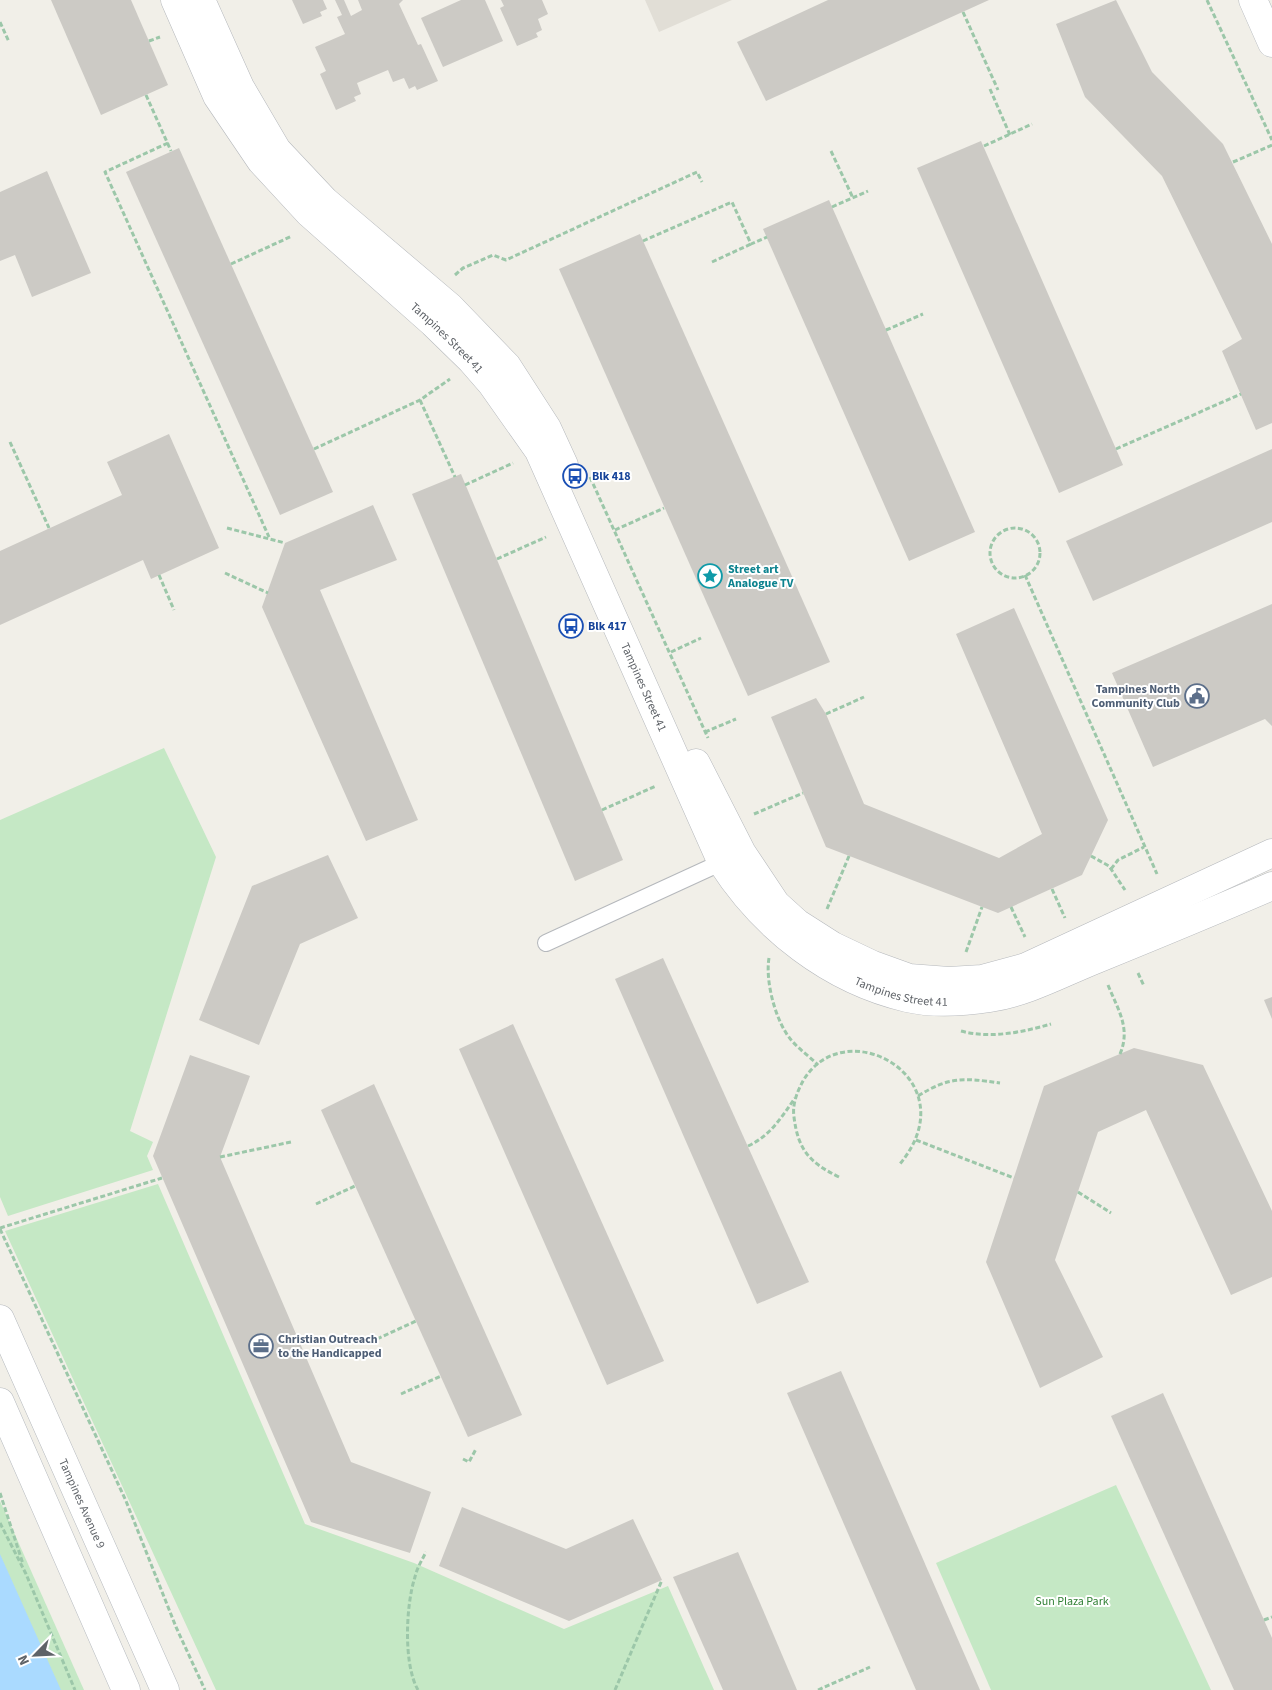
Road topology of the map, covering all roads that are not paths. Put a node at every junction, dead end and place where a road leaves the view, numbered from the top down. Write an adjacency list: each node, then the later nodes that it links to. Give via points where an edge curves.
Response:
1 (175, 0): 5 (street, Tampines Street 41, via 217,96 261,161)
2 (201, 0): 5 (street, Tampines Street 41, via 240,87)
3 (1253, 0): 4 (street)
4 (1272, 43)
5 (311, 215): 6 (street, Tampines Street 41)
6 (442, 315): 7 (street, Tampines Street 41, via 539,451 683,776); 7 (street, Tampines Street 41, via 507,366 547,428 699,769)
7 (732, 858): 8 (street, Tampines Street 41, via 797,923 833,946 909,978 949,982 1026,967); 9 (street, Tampines Street 41, via 739,889 761,915 825,965 908,998 952,1002 991,997 1033,986); 10 (lane)
8 (1261, 858): 9 (lane)
9 (1267, 888)
10 (546, 943)
11 (0, 1319): 14 (street, Tampines Avenue 9)
12 (0, 1402): 13 (street)
13 (126, 1690)
14 (166, 1690)

